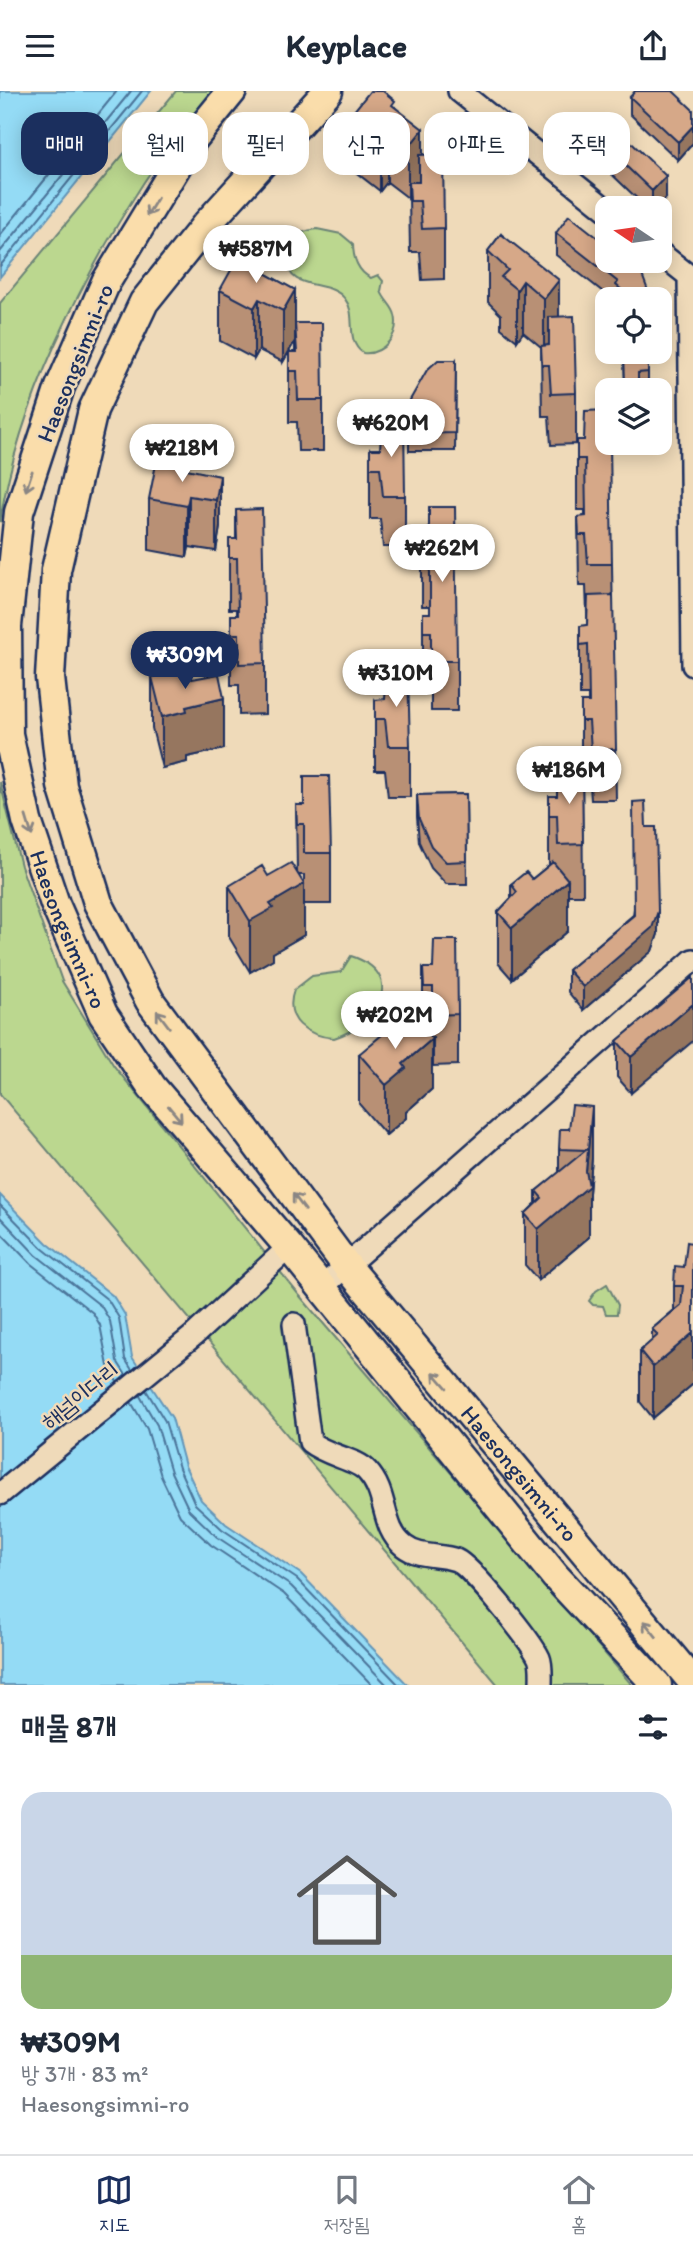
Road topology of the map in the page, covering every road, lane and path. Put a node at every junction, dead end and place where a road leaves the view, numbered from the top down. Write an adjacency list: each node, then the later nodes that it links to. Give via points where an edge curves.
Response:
1 (232, 91): 9 (main road, Haesongsimni-ro, one-way to 9, via 193,139 106,282 60,387 19,512 7,626 8,734 27,821 55,904 103,1014 152,1087)
2 (328, 91): 10 (main road, Haesongsimni-ro, one-way to 2, via 150,1001 98,903 62,786 50,678 56,570 93,410 144,302 205,226)
3 (459, 91): 4 (street)
4 (595, 201)
5 (672, 262): 6 (street)
6 (691, 276): 7 (street)
7 (693, 664)
8 (693, 960): 10 (street)
9 (289, 1247): 11 (main road, Haesongsimni-ro); 13 (street, 해넘이다리, via 193,1336)
10 (346, 1265): 11 (street); 14 (main road, Haesongsimni-ro, one-way to 10)
11 (321, 1287): 16 (main road, Haesongsimni-ro, via 555,1576)
12 (294, 1324): 15 (street, via 310,1442 369,1472 369,1502 376,1529 393,1550 455,1560 473,1571 540,1660)
13 (0, 1494)
14 (693, 1682)
15 (541, 1685)
16 (657, 1685)

